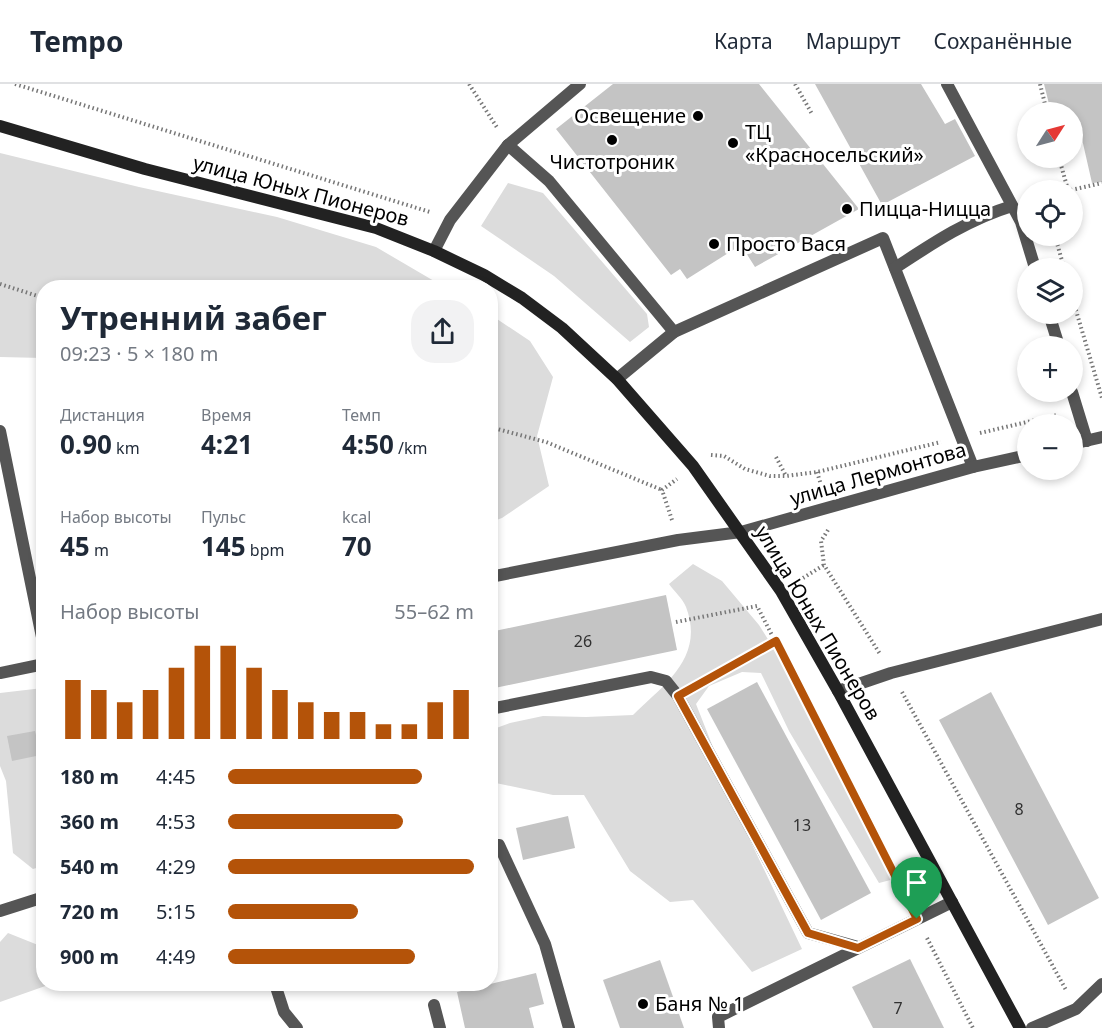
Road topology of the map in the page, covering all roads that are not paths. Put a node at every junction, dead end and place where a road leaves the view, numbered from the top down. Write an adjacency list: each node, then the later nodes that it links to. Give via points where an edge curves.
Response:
1 (580, 84): 4 (street)
2 (947, 84): 5 (street)
3 (0, 126): 6 (main road, улица Юных Пионеров, via 145,169 376,228)
4 (508, 145): 6 (street, via 450,220); 11 (street, via 549,181)
5 (1012, 206): 7 (street); 8 (street, via 982,216)
6 (434, 250): 9 (main road, улица Юных Пионеров)
7 (1032, 258)
8 (895, 268): 11 (street, via 883,238); 19 (street)
9 (492, 280)
10 (498, 283): 12 (main road, улица Юных Пионеров, via 562,328)
11 (674, 332): 12 (street)
12 (617, 379): 20 (main road, улица Юных Пионеров, via 693,466)
13 (1075, 402): 16 (street)
14 (0, 431): 22 (street)
15 (1102, 437): 16 (street)
16 (1087, 441): 17 (street)
17 (1083, 442)
18 (1017, 457): 19 (street, улица Лермонтова)
19 (973, 467): 20 (street, улица Лермонтова)
20 (741, 532): 21 (street, улица Лермонтова, via 678,540); 26 (main road, улица Юных Пионеров, via 781,591)
21 (498, 575)
22 (36, 608)
23 (1102, 619): 26 (street, via 891,673)
24 (36, 666): 25 (street)
25 (0, 673)
26 (838, 691): 30 (main road, улица Юных Пионеров)
27 (498, 707): 32 (street, via 651,677 666,681 678,696 808,933)
28 (498, 845): 38 (street, via 545,944)
29 (36, 900): 31 (street)
30 (952, 902): 32 (street); 40 (main road, улица Юных Пионеров)
31 (0, 911)
32 (858, 948): 39 (street, via 718,1017)
33 (1102, 984): 41 (street, via 1076,1009)
34 (277, 991): 36 (street, via 284,1012)
35 (434, 1005): 37 (street)
36 (297, 1028)
37 (440, 1028)
38 (569, 1028)
39 (719, 1028)
40 (1020, 1028)
41 (1032, 1028)

